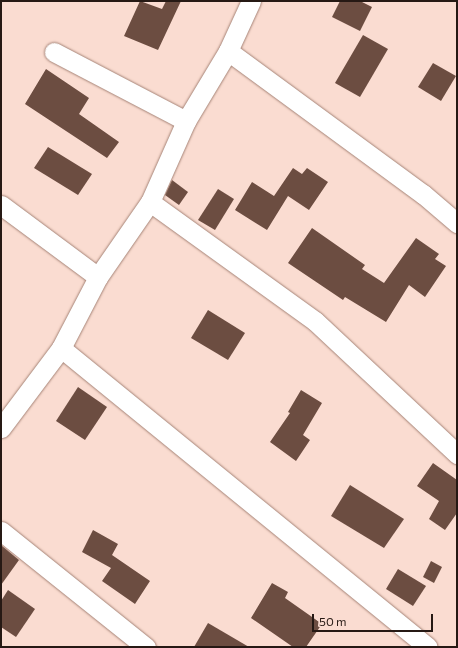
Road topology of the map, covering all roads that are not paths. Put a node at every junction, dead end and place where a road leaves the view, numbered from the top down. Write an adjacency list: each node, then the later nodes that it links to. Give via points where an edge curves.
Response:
1 (251, 1): 2 (street)
2 (228, 50): 4 (street); 7 (street)
3 (54, 52): 4 (street)
4 (186, 121): 5 (street)
5 (150, 202): 8 (street); 11 (street, via 315,321)
6 (1, 205): 8 (street)
7 (457, 222)
8 (98, 278): 9 (street)
9 (61, 348): 10 (street); 14 (street)
10 (3, 419)
11 (457, 454)
12 (1, 531): 13 (street)
13 (146, 647)
14 (427, 647)

